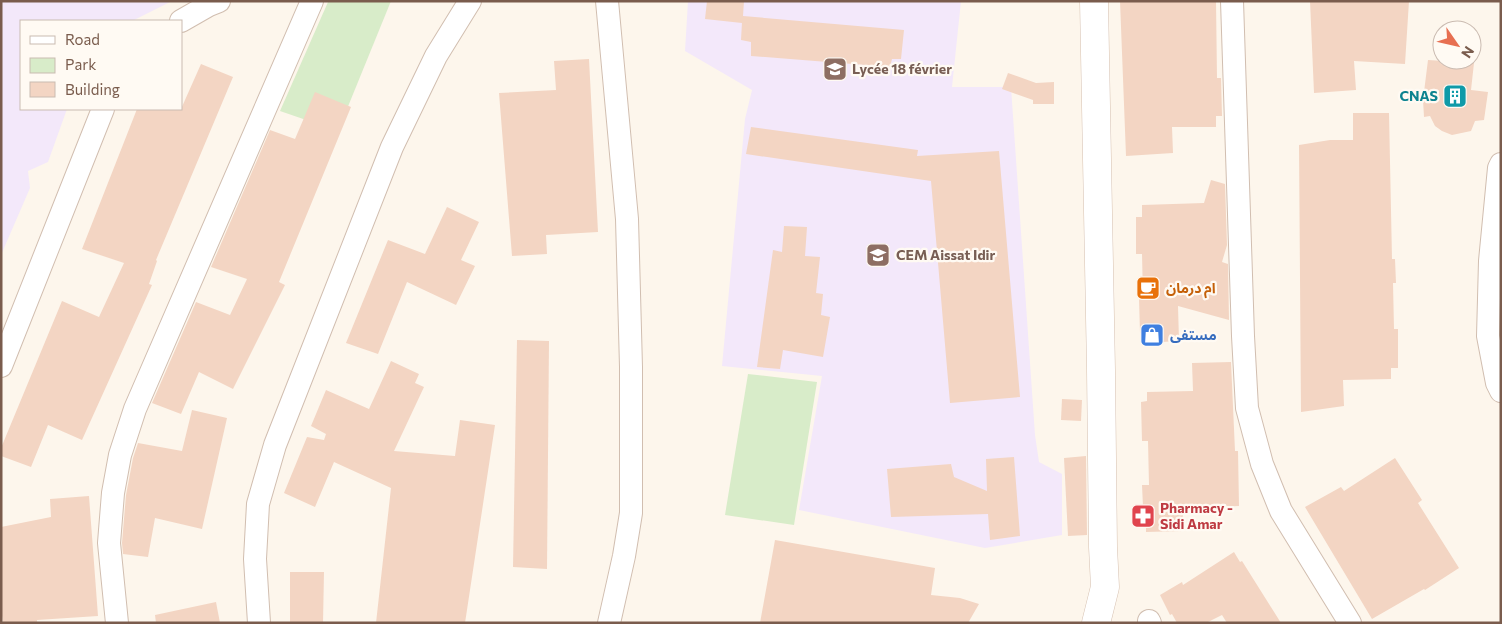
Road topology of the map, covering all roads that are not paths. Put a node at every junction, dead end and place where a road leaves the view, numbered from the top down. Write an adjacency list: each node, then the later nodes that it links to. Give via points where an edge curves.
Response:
1 (219, 1): 7 (street)
2 (312, 1): 12 (street, via 135,409 120,455 109,543)
3 (470, 1): 13 (street, via 436,56 392,147 275,446 258,504 255,559)
4 (607, 1): 14 (street, via 627,220 631,367 631,513)
5 (1094, 1): 15 (street, via 1105,587)
6 (1232, 1): 16 (street, via 1247,408 1262,464 1281,511)
7 (182, 20)
8 (103, 110): 10 (street)
9 (1501, 164): 11 (street, via 1490,261 1488,336)
10 (1, 366)
11 (1501, 390)
12 (117, 623)
13 (259, 623)
14 (609, 623)
15 (1096, 623)
16 (1350, 623)

